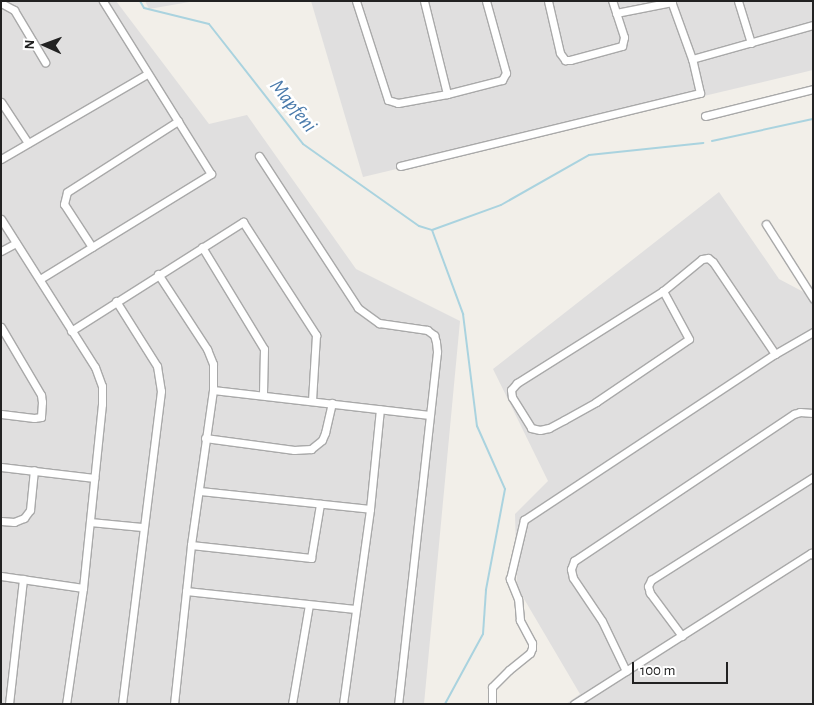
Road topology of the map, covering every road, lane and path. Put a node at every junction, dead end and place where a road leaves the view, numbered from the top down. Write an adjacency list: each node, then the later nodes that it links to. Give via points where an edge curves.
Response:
1 (103, 1): 15 (street)
2 (356, 1): 17 (street, via 388,100 398,103)
3 (424, 1): 17 (street)
4 (486, 1): 17 (street, via 506,73 502,80)
5 (548, 1): 10 (street, via 560,53 565,60 622,46 624,37)
6 (612, 1): 10 (street)
7 (671, 1): 10 (street); 13 (street)
8 (738, 1): 12 (street)
9 (1, 3): 14 (street, via 14,10)
10 (616, 13)
11 (813, 25): 12 (street)
12 (750, 43): 13 (street)
13 (692, 59): 24 (street, via 700,92)
14 (45, 62)
15 (148, 74): 20 (street); 21 (street)
16 (813, 89): 19 (street)
17 (447, 94)
18 (1, 102): 21 (street)
19 (705, 116)
20 (178, 121): 28 (street, via 67,192 64,204); 28 (street, via 211,174)
21 (28, 143): 23 (street)
22 (260, 156): 47 (street, via 358,308 379,323 415,328 434,335 437,352)
23 (1, 159)
24 (400, 166)
25 (1, 219): 27 (street)
26 (766, 224): 34 (street)
27 (16, 242): 30 (street); 32 (street)
28 (92, 247): 32 (street)
29 (202, 248): 31 (street); 41 (street, via 264,349); 42 (street, via 243,222 316,335)
30 (1, 251)
31 (158, 274): 35 (street); 40 (street, via 211,356)
32 (40, 279): 37 (street)
33 (663, 290): 33 (street, via 517,383 511,390 512,397 531,428 540,430 596,402 689,339); 39 (street, via 696,263 708,258)
34 (813, 298)
35 (116, 302): 37 (street); 58 (street, via 157,366 161,379)
36 (1, 327): 46 (street, via 42,402 41,417)
37 (71, 331): 51 (street, via 95,367 102,386)
38 (813, 332): 39 (street)
39 (775, 354): 76 (street, via 524,520 510,578 518,599 520,620 532,648 492,687)
40 (213, 390): 41 (street); 48 (street)
41 (263, 394): 42 (street)
42 (312, 400): 43 (street)
43 (332, 403): 44 (street); 48 (street, via 326,433 311,450)
44 (380, 409): 47 (street); 55 (street)
45 (813, 413): 68 (street, via 794,414 574,561 570,569 573,578 602,621)
46 (1, 414)
47 (430, 415): 75 (street)
48 (205, 438): 53 (street)
49 (1, 467): 50 (street)
50 (34, 470): 51 (street); 56 (street, via 30,510 24,518 14,522)
51 (94, 478): 57 (street)
52 (813, 478): 67 (street, via 651,580 648,586 650,593)
53 (200, 491): 54 (street); 59 (street)
54 (320, 504): 55 (street); 59 (street, via 311,558)
55 (370, 509): 66 (street)
56 (1, 520)
57 (90, 522): 58 (street); 63 (street)
58 (142, 527): 71 (street)
59 (190, 545): 64 (street)
60 (812, 553): 67 (street)
61 (1, 576): 62 (street)
62 (23, 579): 63 (street); 69 (street)
63 (83, 588): 70 (street)
64 (186, 591): 65 (street); 72 (street)
65 (308, 605): 66 (street); 73 (street)
66 (355, 609): 74 (street)
67 (682, 636): 68 (street)
68 (626, 671): 77 (street)
69 (8, 704)
70 (66, 704)
71 (122, 704)
72 (174, 704)
73 (292, 704)
74 (343, 704)
75 (398, 704)
76 (492, 704)
77 (574, 704)

